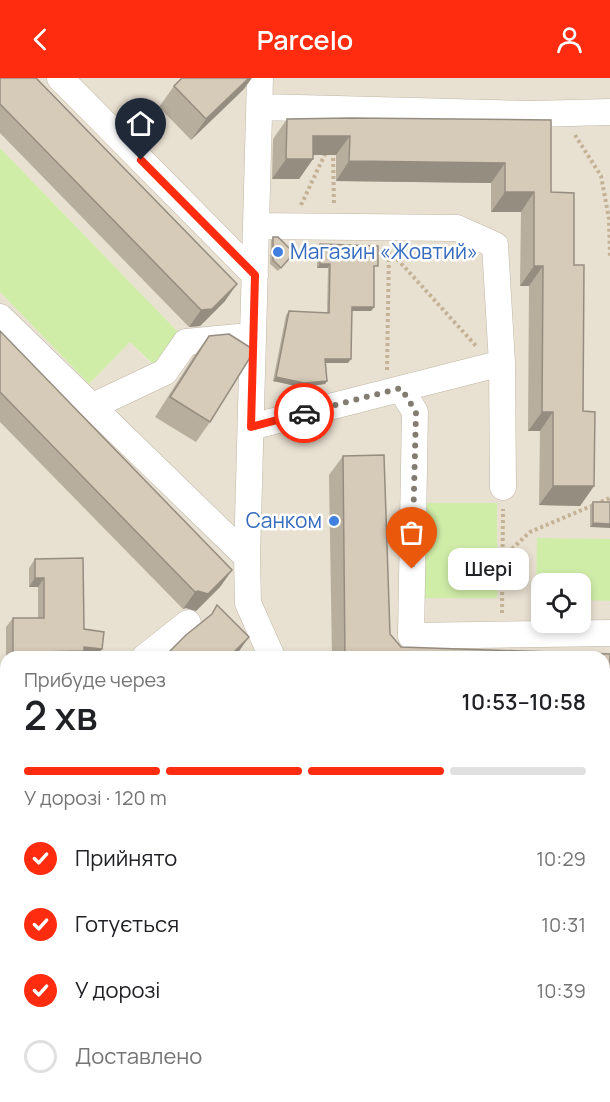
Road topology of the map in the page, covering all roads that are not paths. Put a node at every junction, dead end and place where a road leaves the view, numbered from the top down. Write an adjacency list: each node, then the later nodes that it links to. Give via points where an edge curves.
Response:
1 (60, 78): 6 (street)
2 (260, 78): 3 (street)
3 (260, 107): 4 (street, via 532,114); 5 (street)
4 (610, 112)
5 (257, 226): 6 (street); 9 (street, via 334,226 387,239 457,228 495,245)
6 (255, 275): 8 (street)
7 (0, 317): 11 (street)
8 (254, 336): 11 (street, via 186,342 165,372); 12 (street)
9 (498, 364): 10 (street); 13 (street)
10 (394, 390): 12 (street); 16 (street, via 416,412 411,636)
11 (91, 407): 14 (street)
12 (251, 427): 14 (street)
13 (503, 488)
14 (247, 557): 18 (street, via 248,603)
15 (188, 623): 17 (street)
16 (610, 633)
17 (153, 651)
18 (269, 651)

